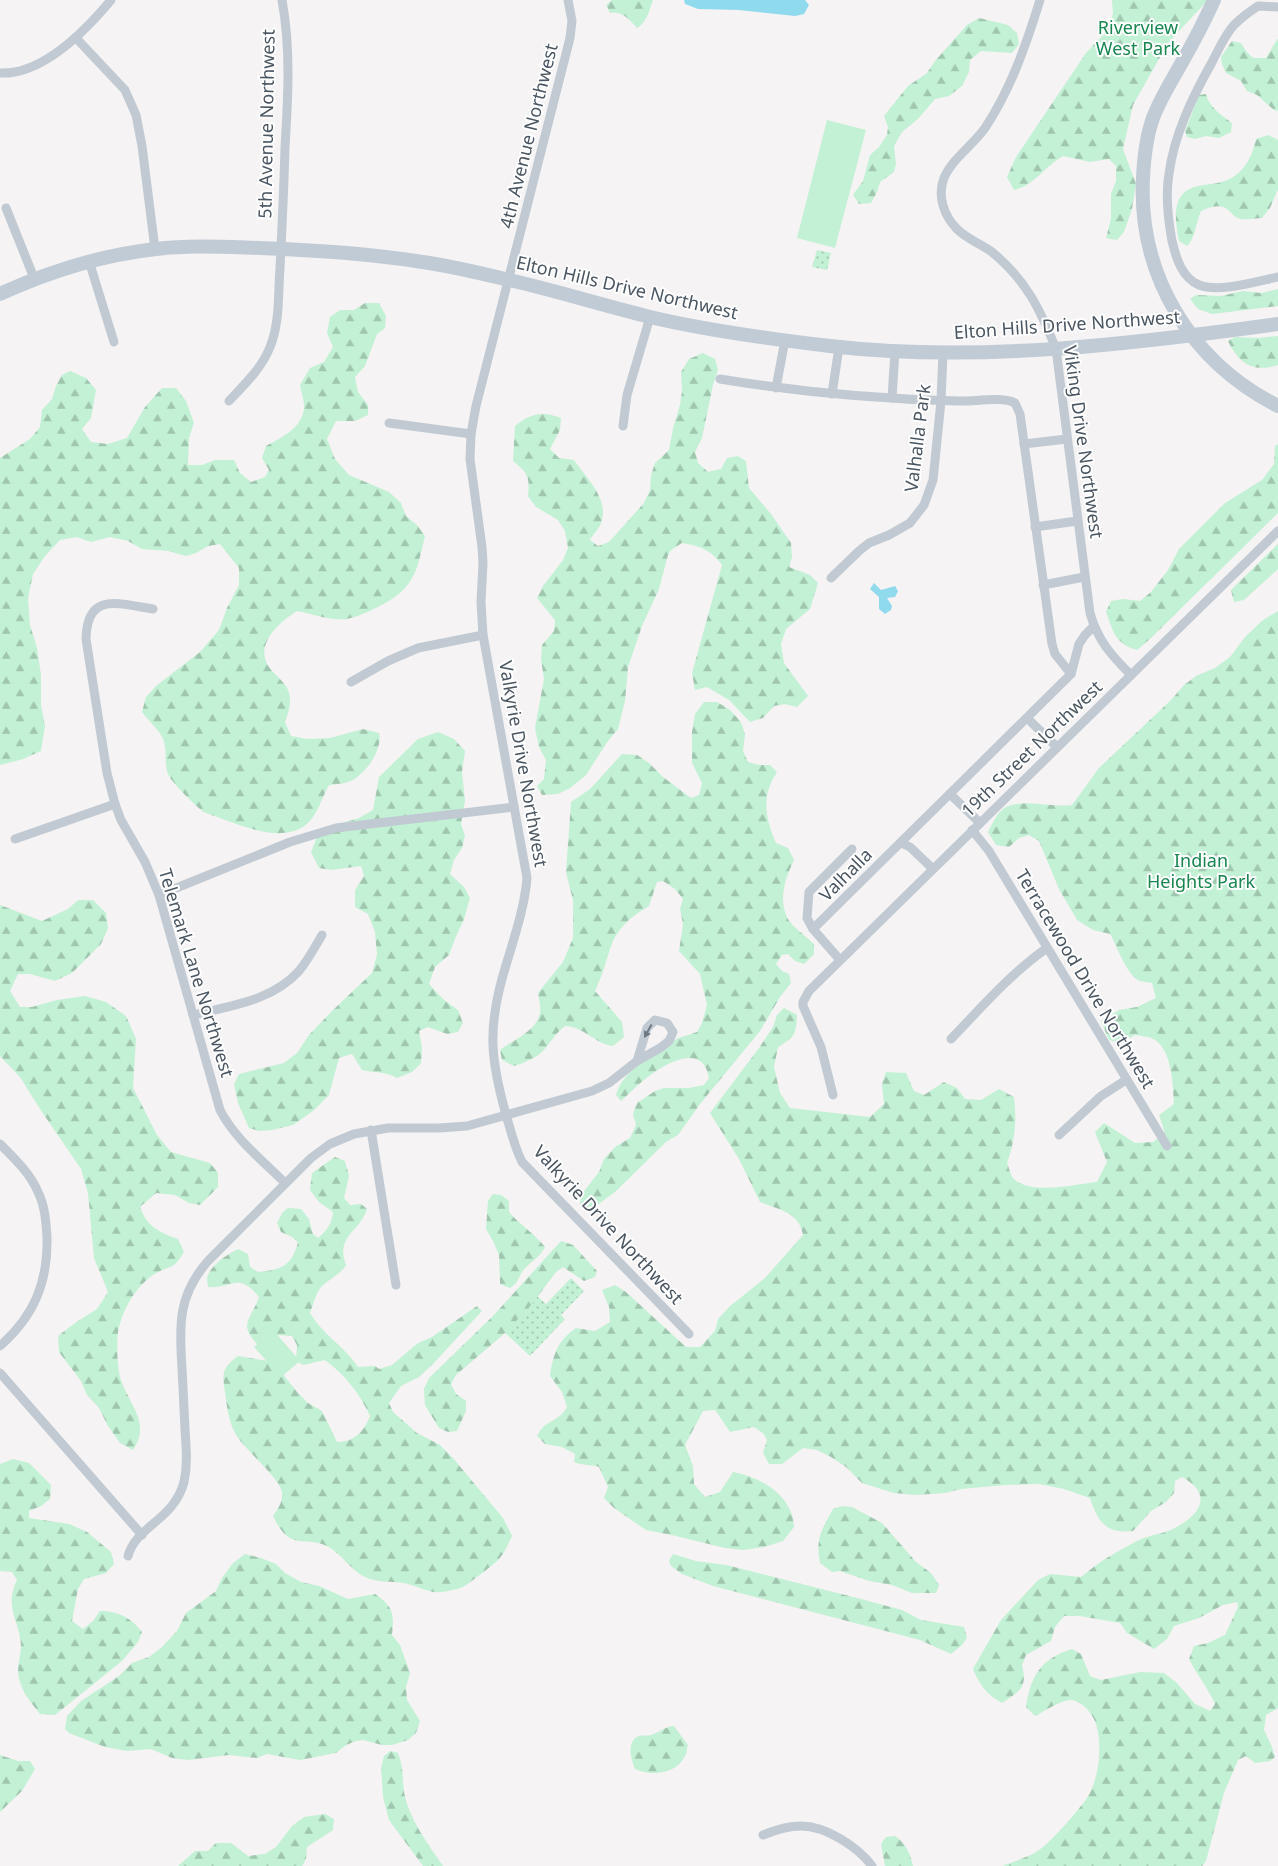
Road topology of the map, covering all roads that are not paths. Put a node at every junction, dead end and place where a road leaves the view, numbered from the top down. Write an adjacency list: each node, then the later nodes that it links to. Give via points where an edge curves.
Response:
1 (111, 0): 7 (street)
2 (282, 0): 11 (street, 5th Avenue Northwest, via 288,95)
3 (568, 0): 15 (street, 4th Avenue Northwest, via 572,21 570,38)
4 (1040, 0): 23 (street, Viking Drive Northwest, via 1012,79 981,134 944,177 941,196 945,214 957,229 999,258 1024,285 1037,304)
5 (1214, 0): 19 (main road, via 1157,108 1148,136 1143,173 1144,220 1153,264 1167,296)
6 (1278, 7): 13 (street, via 1258,6 1234,26 1221,44 1193,96 1176,143 1168,174 1167,204 1176,257 1190,279 1204,287 1218,287)
7 (76, 38): 8 (street, via 40,63); 10 (street, via 125,90 136,115)
8 (0, 72)
9 (6, 208): 14 (street)
10 (156, 249): 11 (main road, Elton Hills Drive Northwest, via 194,246); 12 (main road, Elton Hills Drive Northwest)
11 (281, 249): 15 (main road, Elton Hills Drive Northwest, via 418,261); 30 (street, 5th Avenue Northwest, via 275,331 270,348 248,380)
12 (89, 261): 14 (main road, Elton Hills Drive Northwest); 21 (street)
13 (1278, 277)
14 (34, 278): 16 (main road, Elton Hills Drive Northwest)
15 (509, 280): 17 (main road, Elton Hills Drive Northwest); 35 (street, Valkyrie Drive Northwest)
16 (0, 294)
17 (650, 317): 20 (main road, Elton Hills Drive Northwest); 34 (street, via 628,395)
18 (1278, 324): 19 (main road, Elton Hills Drive Northwest)
19 (1191, 335): 23 (main road, Elton Hills Drive Northwest); 32 (main road, via 1224,370)
20 (786, 340): 22 (main road, Elton Hills Drive Northwest); 27 (street)
21 (114, 342)
22 (839, 347): 24 (main road, Elton Hills Drive Northwest); 28 (street)
23 (1056, 349): 25 (main road, Elton Hills Drive Northwest); 36 (street, Viking Drive Northwest)
24 (895, 351): 25 (main road, Elton Hills Drive Northwest); 29 (street)
25 (943, 353): 31 (street, Valhalla Park)
26 (720, 379): 27 (street)
27 (776, 388): 28 (street)
28 (832, 394): 29 (street)
29 (892, 398): 31 (street)
30 (229, 400)
31 (941, 401): 37 (street, via 1015,403 1020,414); 42 (street, Valhalla Park, via 932,480 924,505 900,530 859,550)
32 (1278, 406)
33 (389, 423): 35 (street)
34 (623, 426)
35 (470, 434): 46 (street, Valkyrie Drive Northwest, via 470,459 482,547)
36 (1068, 438): 37 (street); 38 (street, Viking Drive Northwest)
37 (1024, 444): 39 (street)
38 (1077, 521): 39 (street); 41 (street, Viking Drive Northwest)
39 (1035, 527): 43 (street)
40 (1278, 531): 48 (street, 19th Street Northwest)
41 (1084, 577): 43 (street); 45 (street, Viking Drive Northwest)
42 (831, 578)
43 (1043, 585): 47 (street, via 1055,654)
44 (153, 609): 53 (street, Telemark Lane Northwest, via 105,604 96,608 86,626 102,744)
45 (1094, 626): 47 (street, via 1079,644); 48 (street, Viking Drive Northwest, via 1105,647)
46 (483, 635): 49 (street, via 418,648); 54 (street, Valkyrie Drive Northwest)
47 (1071, 674): 50 (street, Valhalla)
48 (1131, 675): 51 (street, 19th Street Northwest)
49 (351, 682)
50 (1027, 718): 51 (street); 52 (street, Valhalla)
51 (1057, 747): 55 (street, 19th Street Northwest)
52 (950, 794): 55 (street); 58 (street, Valhalla)
53 (114, 804): 57 (street); 61 (street, Telemark Lane Northwest)
54 (514, 807): 61 (street, via 336,828 290,842); 71 (street, Valkyrie Drive Northwest, via 527,878 523,907 497,998 492,1044)
55 (980, 823): 56 (street, 19th Street Northwest)
56 (972, 830): 60 (street, 19th Street Northwest); 64 (street, Terracewood Drive Northwest, via 989,851)
57 (15, 839)
58 (901, 843): 60 (street, via 910,846); 62 (street, Valhalla)
59 (852, 849): 62 (street, Valhalla, via 808,892 807,918)
60 (933, 869): 65 (street, 19th Street Northwest)
61 (159, 894): 66 (street, Telemark Lane Northwest)
62 (813, 929): 65 (street, Valhalla)
63 (322, 935): 66 (street, via 303,966 281,986 256,999)
64 (1047, 948): 67 (street, via 1013,976); 69 (street, Terracewood Drive Northwest)
65 (840, 960): 70 (street, 19th Street Northwest, via 809,991 803,1002 821,1047)
66 (193, 1015): 76 (street, Telemark Lane Northwest, via 224,1119)
67 (951, 1039)
68 (637, 1061): 68 (street, one-way to 68, via 669,1041 673,1032 667,1023 655,1020 647,1028); 71 (street, via 603,1086)
69 (1126, 1080): 73 (street, via 1101,1096); 75 (street, Terracewood Drive Northwest)
70 (833, 1094)
71 (506, 1115): 72 (street, via 460,1127); 78 (street, Valkyrie Drive Northwest, via 518,1152 529,1170)
72 (372, 1130): 76 (street, via 330,1144); 77 (street)
73 (1059, 1135)
74 (0, 1144): 79 (street, via 17,1161 38,1191 44,1208 47,1249 36,1300 19,1328)
75 (1167, 1146)
76 (285, 1183): 81 (street, via 208,1261 186,1296 180,1330 187,1452 184,1481 173,1507)
77 (396, 1285)
78 (689, 1334)
79 (0, 1346)
80 (0, 1373): 81 (street)
81 (142, 1535): 82 (street, via 134,1542)
82 (128, 1556)
83 (763, 1835): 84 (street, via 790,1826 804,1826 853,1846)
84 (872, 1866)

